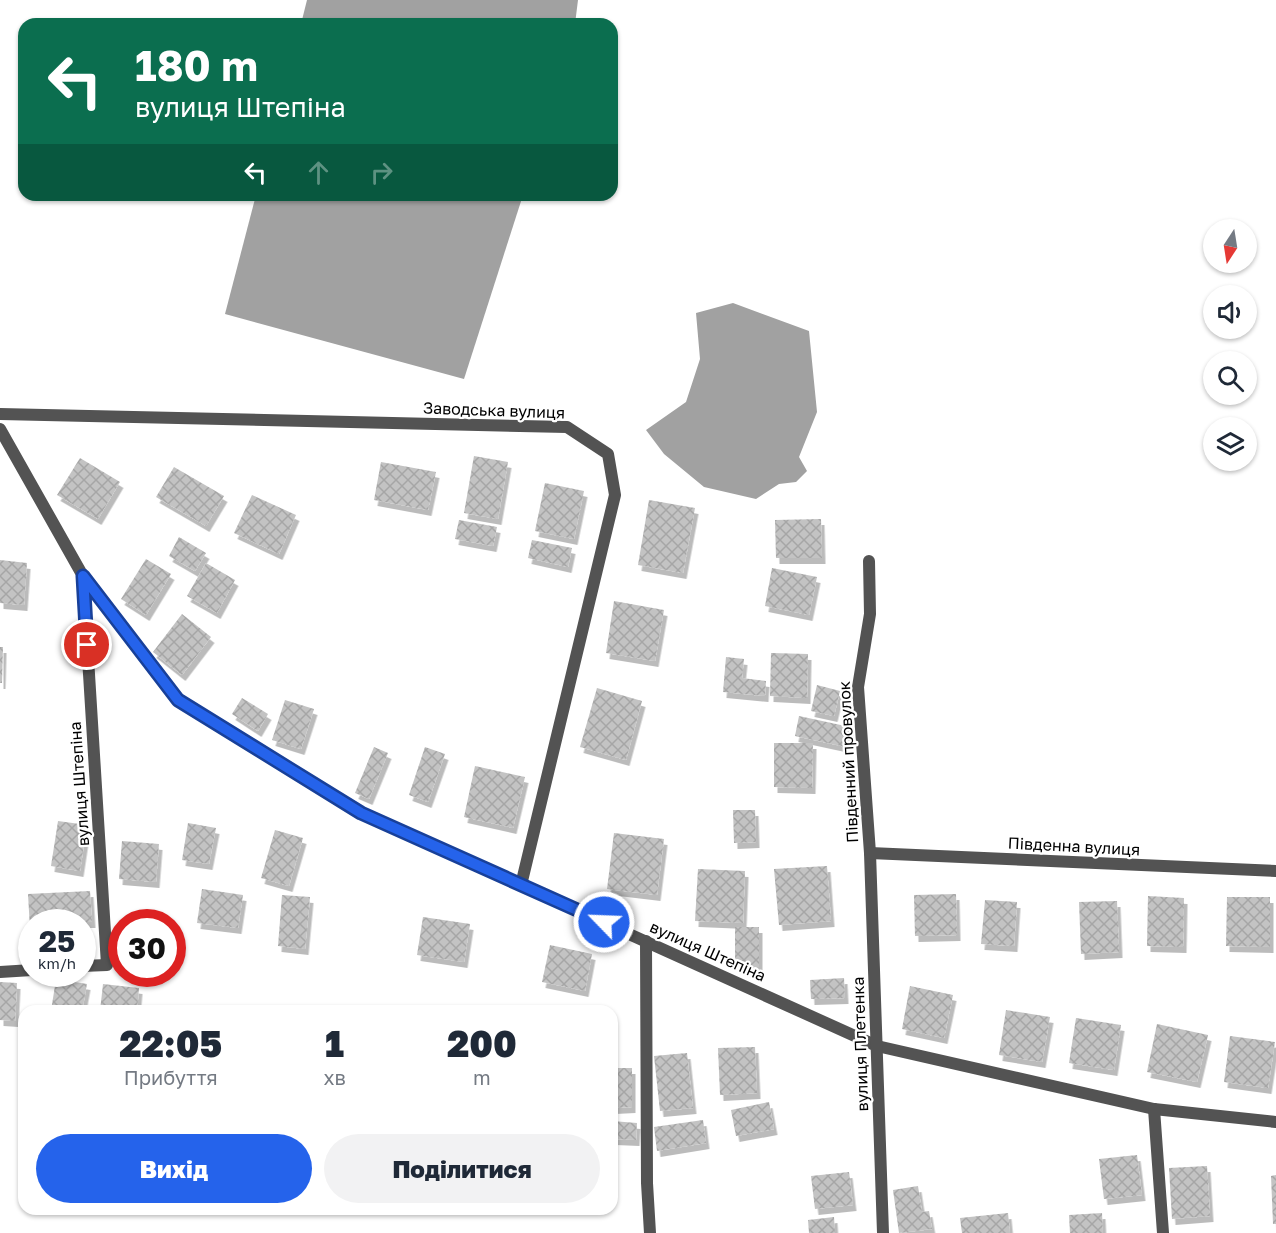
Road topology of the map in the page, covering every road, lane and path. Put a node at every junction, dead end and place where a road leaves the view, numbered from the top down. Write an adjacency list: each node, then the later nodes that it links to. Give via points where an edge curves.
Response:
1 (0, 414): 7 (street, Заводська вулиця, via 567,427 608,454 615,495)
2 (0, 429): 4 (street, вулиця Штепіна)
3 (869, 561): 5 (street, Південний провулок, via 870,614 858,687)
4 (83, 576): 7 (street, вулиця Штепіна, via 178,700 361,813); 9 (street, вулиця Штепіна, via 107,965)
5 (870, 853): 6 (street, Південна вулиця); 12 (street, вулиця Плетенка)
6 (1276, 871)
7 (521, 885): 8 (street, вулиця Штепіна)
8 (646, 941): 12 (street, вулиця Штепіна); 15 (street)
9 (96, 965)
10 (18, 971): 11 (street)
11 (0, 972)
12 (878, 1046): 13 (street, вулиця Штепіна); 16 (street, вулиця Плетенка)
13 (1154, 1110): 14 (street, вулиця Штепіна); 17 (street)
14 (1276, 1122)
15 (650, 1233)
16 (883, 1233)
17 (1163, 1233)

